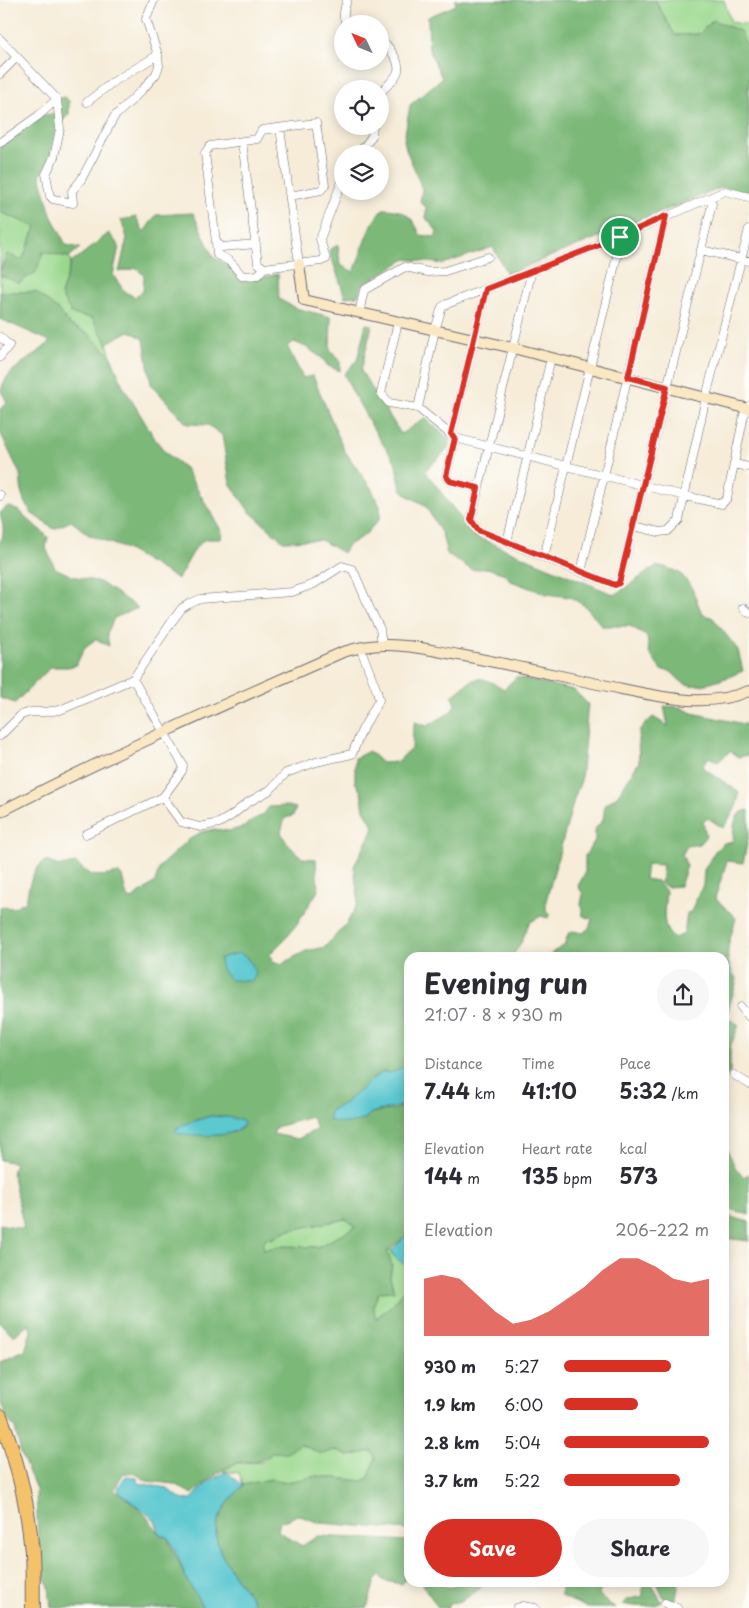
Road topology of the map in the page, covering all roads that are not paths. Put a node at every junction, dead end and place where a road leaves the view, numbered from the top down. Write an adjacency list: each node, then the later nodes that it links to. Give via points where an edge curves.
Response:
1 (154, 0): 6 (street, via 146,19)
2 (347, 0): 3 (street)
3 (344, 15)
4 (0, 39): 7 (street)
5 (389, 47): 9 (street, via 400,68)
6 (158, 55): 10 (street, via 160,66 156,74 114,117 72,191 72,203 50,196 46,174 54,157 60,129); 11 (street)
7 (17, 57): 8 (street); 10 (street)
8 (0, 74)
9 (389, 83)
10 (57, 99): 14 (street)
11 (87, 102)
12 (280, 128): 13 (street, via 262,130 257,139); 15 (street); 15 (street, via 316,123 326,185 321,190)
13 (242, 142): 22 (street, via 210,146 204,153); 23 (street)
14 (0, 143)
15 (290, 196): 27 (street)
16 (749, 197): 17 (street, via 725,192)
17 (709, 198): 19 (street); 24 (street, via 712,204)
18 (335, 200): 27 (street, via 320,239 326,259)
19 (666, 216): 21 (street); 40 (street)
20 (749, 229): 26 (street)
21 (620, 237): 29 (street); 39 (street)
22 (216, 242): 23 (street, via 222,247); 28 (street, via 217,255 224,256 242,276 258,274)
23 (256, 244): 28 (street, via 258,264)
24 (701, 250): 26 (street); 41 (street)
25 (488, 257): 31 (street, via 445,271 428,272 405,266 364,290)
26 (745, 260): 42 (street)
27 (299, 264): 28 (street); 31 (street, via 304,300)
28 (264, 268)
29 (529, 272): 30 (street); 36 (street)
30 (486, 289): 33 (street, via 442,307); 35 (street)
31 (359, 313): 32 (street)
32 (398, 322): 33 (street); 43 (street, via 381,393 389,403)
33 (435, 330): 35 (street); 43 (street)
34 (0, 337): 37 (street, via 9,345)
35 (475, 339): 36 (street); 45 (street)
36 (513, 348): 38 (street); 46 (street)
37 (0, 357)
38 (551, 358): 39 (street); 47 (street)
39 (590, 368): 40 (street); 49 (street)
40 (628, 377): 41 (street); 51 (street)
41 (667, 387): 42 (street); 52 (street)
42 (706, 397): 44 (street); 54 (street)
43 (418, 408): 45 (street)
44 (749, 408): 48 (street, via 744,415)
45 (453, 436): 46 (street); 53 (street, via 446,476 450,481)
46 (488, 446): 47 (street); 53 (street)
47 (527, 456): 49 (street); 56 (street)
48 (734, 464): 50 (street); 54 (street, via 727,498 722,504)
49 (566, 466): 51 (street); 57 (street)
50 (749, 467)
51 (605, 476): 52 (street); 58 (street)
52 (644, 485): 54 (street); 55 (street)
53 (478, 488): 56 (street, via 471,520 478,530)
54 (685, 496): 55 (street, via 679,520 668,531)
55 (634, 526): 58 (street, via 619,583 615,585)
56 (507, 542): 57 (street)
57 (544, 557): 58 (street)
58 (581, 572)
59 (382, 645): 60 (street); 61 (street, via 380,629 355,574 352,569 342,566 292,592 200,599 189,604 172,620); 62 (street, via 490,661 697,702 731,698)
60 (360, 647): 63 (street); 65 (street, via 379,700 352,754 286,773 270,790 219,823 200,827 181,822)
61 (133, 679): 63 (street); 64 (street, via 60,710 21,715)
62 (749, 691)
63 (163, 732): 65 (street, via 184,769); 66 (street)
64 (0, 736)
65 (162, 797): 67 (street)
66 (0, 812)
67 (86, 834)
68 (741, 1007): 69 (street)
69 (749, 1017)
70 (734, 1075): 71 (street)
71 (749, 1084)
72 (0, 1416): 74 (highway, via 26,1502 32,1544)
73 (664, 1604): 77 (street)
74 (33, 1608)
75 (517, 1608): 76 (street)
76 (535, 1608)
77 (677, 1608)

